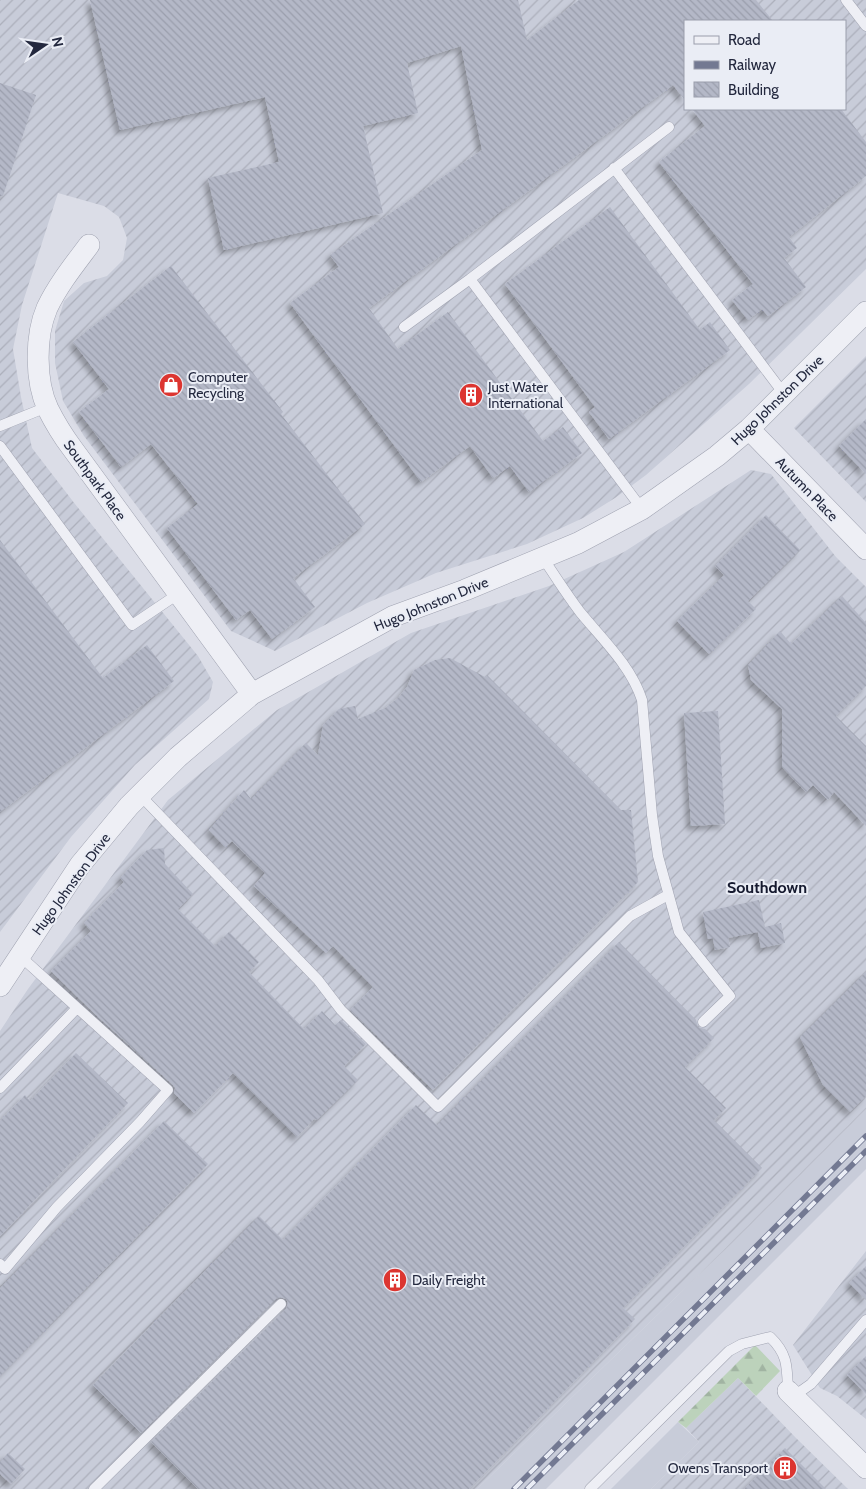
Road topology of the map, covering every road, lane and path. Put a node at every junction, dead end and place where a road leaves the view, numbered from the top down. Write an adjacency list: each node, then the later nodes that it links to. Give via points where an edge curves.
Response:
1 (846, 0): 2 (lane)
2 (866, 26)
3 (669, 127): 4 (lane)
4 (614, 168): 6 (lane); 9 (lane)
5 (89, 245): 10 (street, Southpark Place, via 58,289 40,332 38,356)
6 (470, 279): 8 (lane); 14 (lane)
7 (866, 312): 9 (street, Hugo Johnston Drive)
8 (404, 327)
9 (784, 394): 12 (street, Hugo Johnston Drive)
10 (47, 407): 11 (lane); 17 (street, Southpark Place, via 72,448)
11 (0, 426)
12 (749, 429): 14 (street, Hugo Johnston Drive); 15 (street, Autumn Place)
13 (0, 446): 17 (lane, via 132,624)
14 (642, 509): 16 (street, Hugo Johnston Drive)
15 (866, 549)
16 (543, 558): 18 (street, Hugo Johnston Drive, via 394,616); 20 (lane, via 637,684 642,700 658,856)
17 (178, 594): 18 (street, Southpark Place)
18 (252, 694): 19 (street, Hugo Johnston Drive, via 178,757)
19 (140, 796): 20 (lane, via 318,980 341,1010 438,1107 630,916); 21 (street, Hugo Johnston Drive, via 80,865)
20 (668, 895): 24 (lane, via 679,932 730,996)
21 (20, 956): 22 (street, Hugo Johnston Drive); 23 (lane)
22 (0, 986)
23 (77, 1008): 25 (lane); 26 (lane, via 168,1090 57,1206 5,1269)
24 (703, 1022)
25 (0, 1088)
26 (0, 1264)
27 (281, 1304): 31 (lane)
28 (866, 1320): 29 (lane, via 811,1384)
29 (791, 1393): 30 (street); 32 (lane, via 780,1346 770,1337 742,1344 728,1351)
30 (866, 1468)
31 (94, 1489)
32 (590, 1489)

